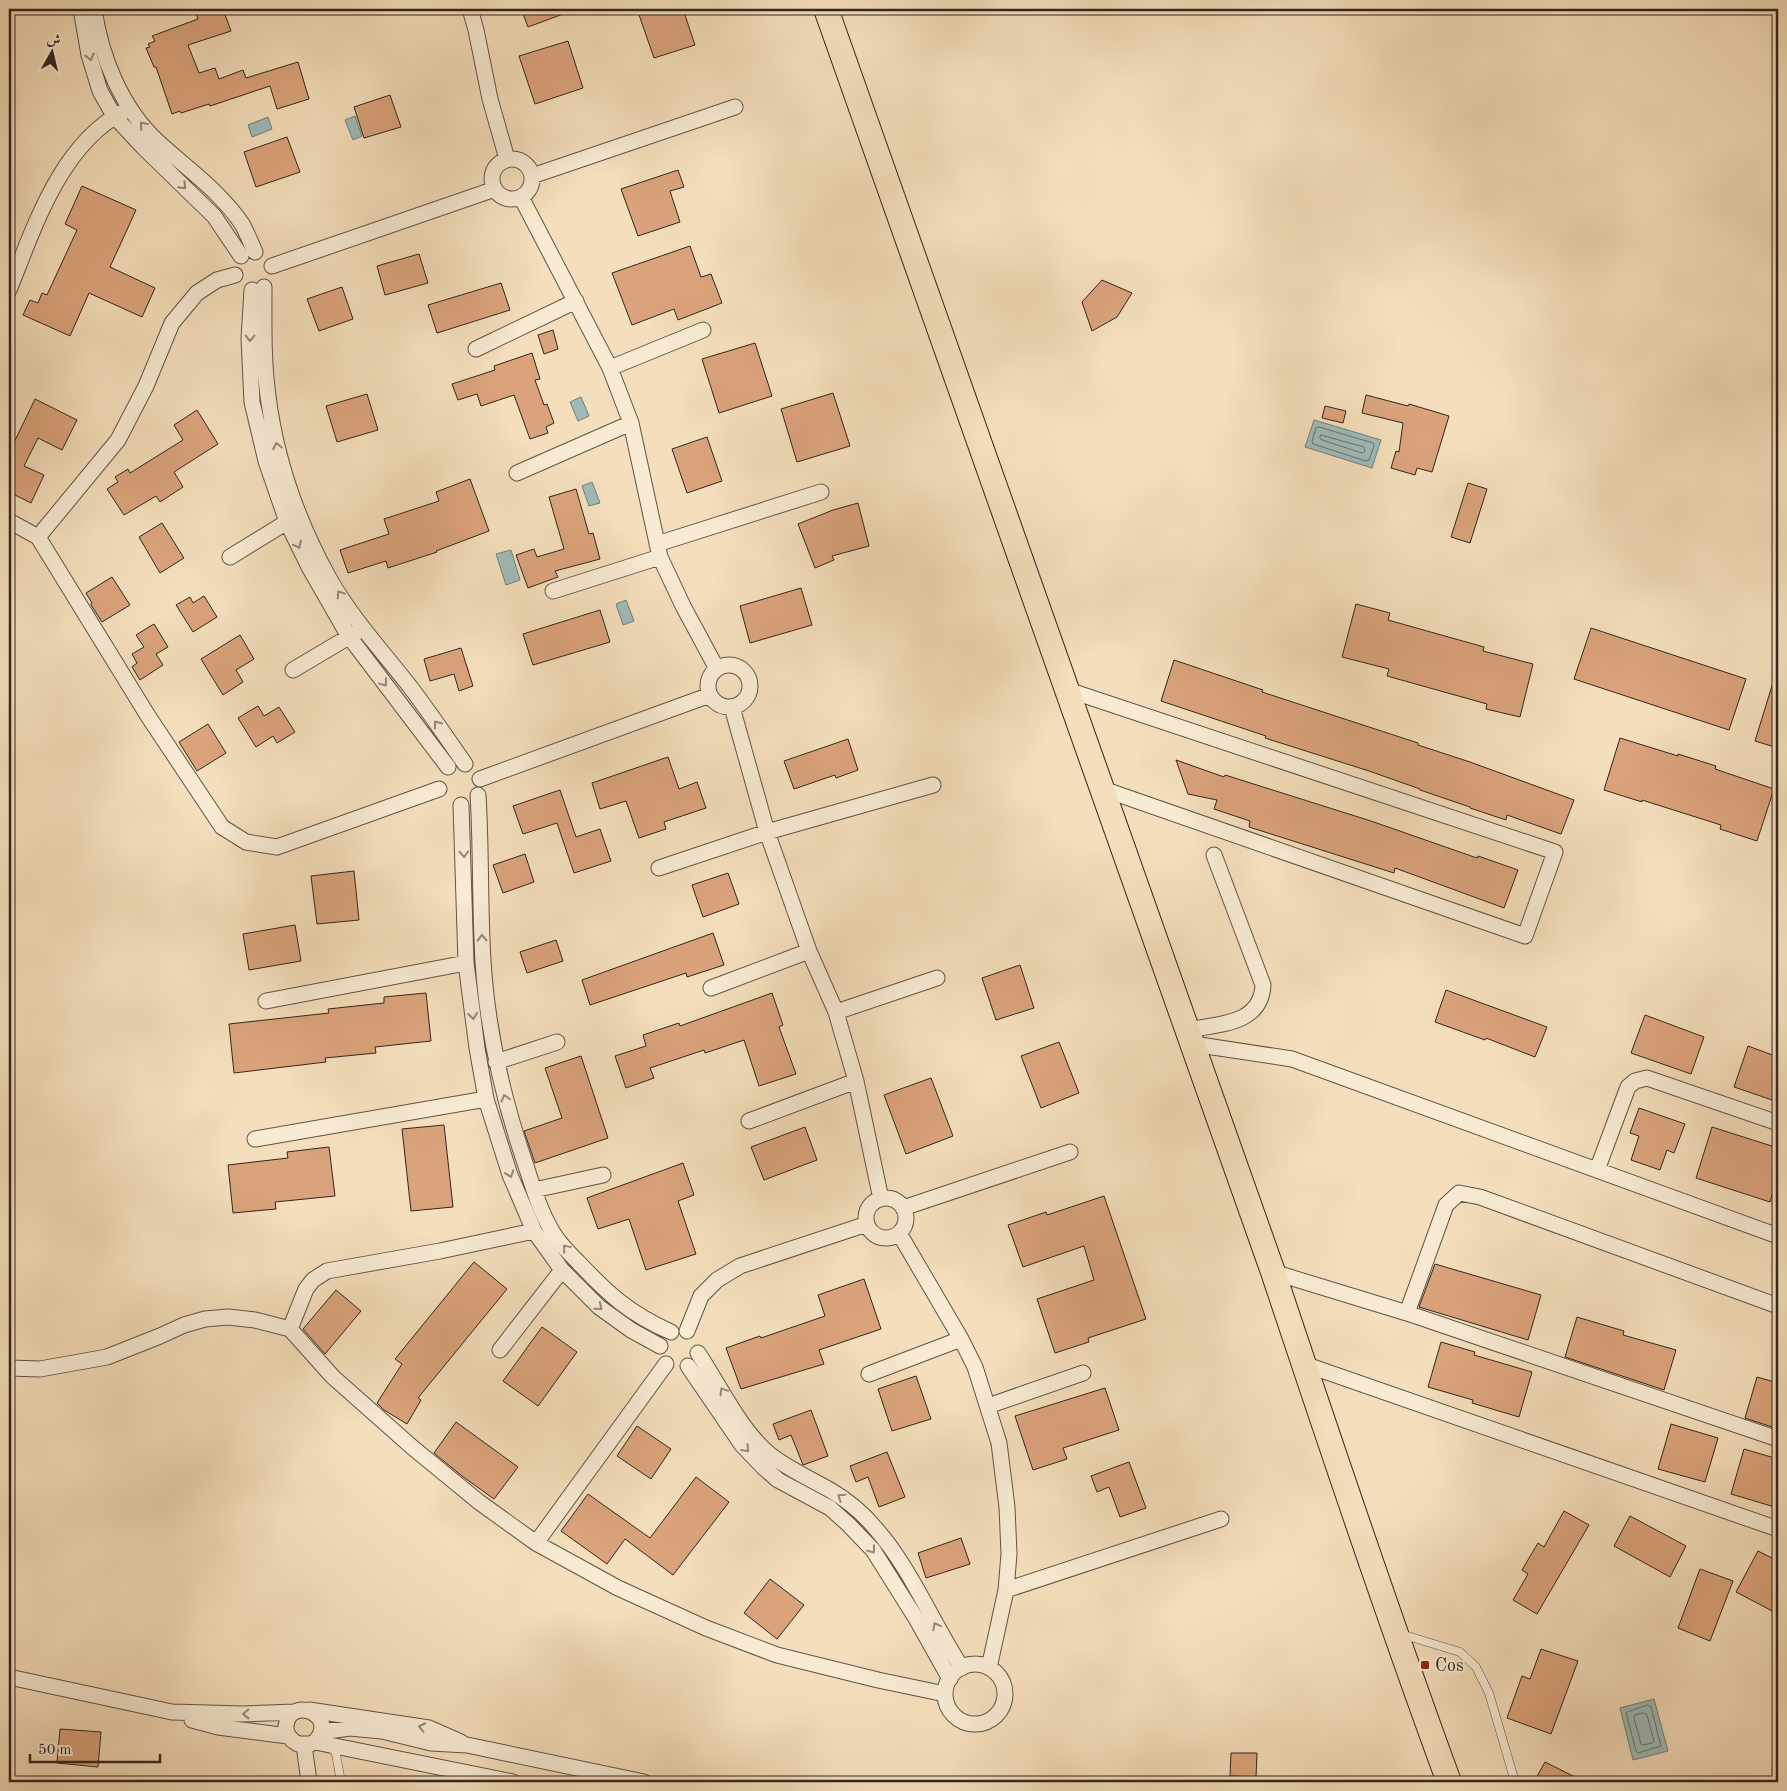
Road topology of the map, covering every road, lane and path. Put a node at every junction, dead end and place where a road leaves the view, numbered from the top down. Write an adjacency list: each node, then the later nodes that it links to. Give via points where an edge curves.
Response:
1 (81, 9): 7 (street, one-way to 7, via 100,91)
2 (94, 9): 6 (street, via 97,30 113,78)
3 (470, 9): 8 (street)
4 (826, 9): 34 (main road)
5 (735, 107): 9 (street)
6 (130, 108): 7 (street); 12 (street, one-way to 6, via 242,224 221,198 156,140)
7 (114, 116): 12 (street, one-way to 12); 16 (street, via 88,138 60,176)
8 (507, 159): 9 (street, via 522,161); 10 (street, via 495,167 492,176)
9 (532, 176): 11 (street, via 529,190)
10 (495, 189): 11 (street, via 502,196); 13 (street)
11 (521, 197): 17 (street)
12 (248, 254): 13 (street, via 267,258); 14 (street, via 235,268)
13 (272, 266): 15 (street, via 271,278)
14 (235, 275): 15 (street, via 242,286); 26 (street, via 217,280 197,293 172,323 146,386 118,440)
15 (258, 288): 25 (street, one-way to 25, via 249,339 252,402 266,461); 30 (street, one-way to 15, via 330,579 301,524 278,453 268,396)
16 (9, 290)
17 (576, 301): 19 (street); 20 (street)
18 (703, 330): 20 (street)
19 (476, 349)
20 (610, 368): 21 (street)
21 (631, 423): 22 (street); 27 (street)
22 (517, 473)
23 (821, 492): 27 (street)
24 (9, 521): 26 (street)
25 (287, 522): 28 (street); 31 (street, one-way to 31)
26 (38, 537): 41 (street, via 148,716 222,827 246,842 277,847)
27 (658, 550): 29 (street); 32 (street)
28 (230, 557)
29 (553, 591)
30 (363, 629): 31 (street); 37 (street, one-way to 30)
31 (348, 635): 33 (street); 38 (street, one-way to 38)
32 (717, 669): 35 (street, via 709,681); 36 (street, via 737,667 747,676 748,695)
33 (292, 670)
34 (1068, 690): 42 (main road); 42 (street, via 1555,852 1525,936)
35 (710, 695): 36 (street, via 719,705); 39 (street)
36 (732, 707): 45 (street)
37 (465, 764): 38 (street); 39 (street, via 477,772)
38 (448, 767): 41 (street, via 440,777)
39 (480, 779): 43 (street)
40 (933, 785): 45 (street)
41 (439, 789): 44 (street, via 447,801)
42 (1103, 789): 54 (main road)
43 (478, 795): 44 (street, via 468,804); 56 (street, one-way to 43, via 482,940)
44 (461, 805): 49 (street, one-way to 49)
45 (766, 832): 47 (street); 48 (street)
46 (1214, 855): 54 (street, via 1263,985 1263,993 1257,1008 1245,1017)
47 (658, 868)
48 (809, 951): 51 (street); 53 (street)
49 (466, 963): 52 (street); 58 (street, one-way to 58)
50 (937, 978): 53 (street)
51 (711, 988)
52 (266, 1001)
53 (836, 1012): 57 (street)
54 (1191, 1037): 63 (street, via 1292,1059); 73 (main road)
55 (557, 1042): 56 (street)
56 (496, 1062): 65 (street, one-way to 56, via 512,1126)
57 (856, 1081): 59 (street); 66 (street)
58 (486, 1099): 61 (street); 69 (street, one-way to 69, via 510,1175)
59 (749, 1121)
60 (1778, 1123): 63 (street, via 1647,1078 1635,1081 1628,1087)
61 (255, 1139)
62 (1070, 1152): 67 (street)
63 (1597, 1170): 71 (street)
64 (603, 1175): 65 (street)
65 (534, 1190): 78 (street, one-way to 65, via 623,1306 591,1276 552,1231)
66 (881, 1199): 67 (street, via 895,1200); 68 (street, via 867,1211)
67 (903, 1208): 70 (street, via 905,1224)
68 (867, 1224): 70 (street, via 871,1231 883,1237); 77 (street, via 740,1266 717,1280 701,1296)
69 (534, 1231): 72 (street); 76 (street, via 327,1271 306,1289)
70 (899, 1233): 79 (street)
71 (1778, 1236)
72 (562, 1270): 80 (street, one-way to 80, via 598,1307); 81 (street)
73 (1273, 1272): 75 (street); 84 (main road)
74 (1778, 1306): 75 (street, via 1480,1197 1459,1193 1446,1205)
75 (1407, 1313): 90 (street)
76 (290, 1329): 86 (street, via 255,1320 205,1319 107,1357 40,1369); 93 (street, via 333,1376 412,1447)
77 (687, 1331): 78 (street); 82 (street, via 697,1342)
78 (671, 1332): 80 (street, via 665,1335)
79 (961, 1339): 88 (street); 89 (street, via 975,1367)
80 (660, 1346): 83 (street, via 660,1355)
81 (500, 1350)
82 (698, 1353): 85 (street); 96 (street, one-way to 82, via 900,1562 877,1530 857,1508 768,1453 738,1416)
83 (666, 1364): 85 (street, via 682,1368); 93 (street)
84 (1304, 1364): 92 (street); 95 (main road)
85 (688, 1366): 99 (street, one-way to 99, via 742,1445 763,1466 778,1480 830,1508 873,1550)
86 (9, 1368)
87 (1083, 1373): 89 (street)
88 (869, 1374)
89 (988, 1406): 94 (street, via 1003,1470 1009,1554)
90 (1778, 1439)
91 (1221, 1519): 94 (street)
92 (1778, 1530)
93 (536, 1543): 100 (street, via 618,1588 706,1628 777,1655)
94 (1006, 1590): 97 (street)
95 (1394, 1632): 110 (main road); 111 (lane, via 1460,1652 1476,1667 1489,1693)
96 (962, 1668): 97 (street, via 979,1665); 99 (street)
97 (989, 1668): 100 (street, via 1003,1682 1005,1692 1004,1702 994,1718 985,1723 966,1723 951,1712)
98 (9, 1677): 102 (street)
99 (950, 1679): 100 (street)
100 (945, 1694)
101 (301, 1711): 102 (street, one-way to 102, via 244,1714); 103 (street, via 289,1716 286,1723); 104 (street, via 315,1713 319,1718 322,1725); 105 (street, one-way to 101, via 429,1728)
102 (172, 1712): 103 (street, via 218,1726)
103 (288, 1736): 104 (street, via 298,1744)
104 (317, 1741): 105 (street, via 350,1728 431,1743); 106 (street); 107 (lane, via 336,1754); 108 (street)
105 (467, 1745): 109 (street)
106 (309, 1782)
107 (340, 1782)
108 (514, 1782)
109 (644, 1782)
110 (1449, 1782)
111 (1515, 1782)

